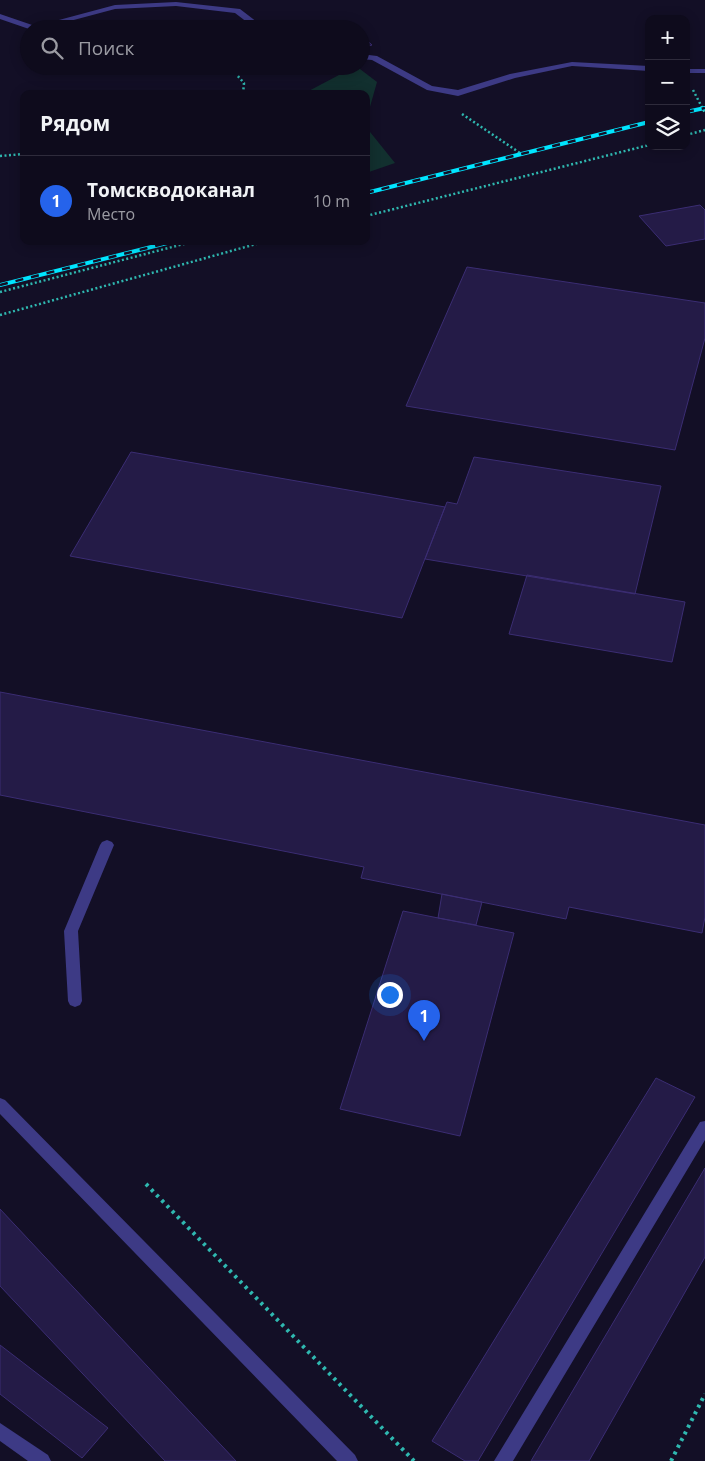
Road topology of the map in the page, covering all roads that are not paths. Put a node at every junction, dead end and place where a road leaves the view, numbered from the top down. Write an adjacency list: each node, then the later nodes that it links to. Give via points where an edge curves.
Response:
1 (0, 16): 4 (street)
2 (65, 20): 3 (street, via 115,7 176,4 237,11)
3 (250, 20)
4 (20, 23)
5 (370, 57): 6 (street, via 430,88 458,93 513,76 572,64)
6 (645, 69)
7 (705, 71): 8 (street)
8 (690, 72)
9 (107, 845): 10 (street, via 71,931)
10 (75, 1001)
11 (0, 1104): 15 (street)
12 (705, 1127): 16 (street)
13 (0, 1431): 14 (street)
14 (42, 1461)
15 (349, 1461)
16 (503, 1461)

